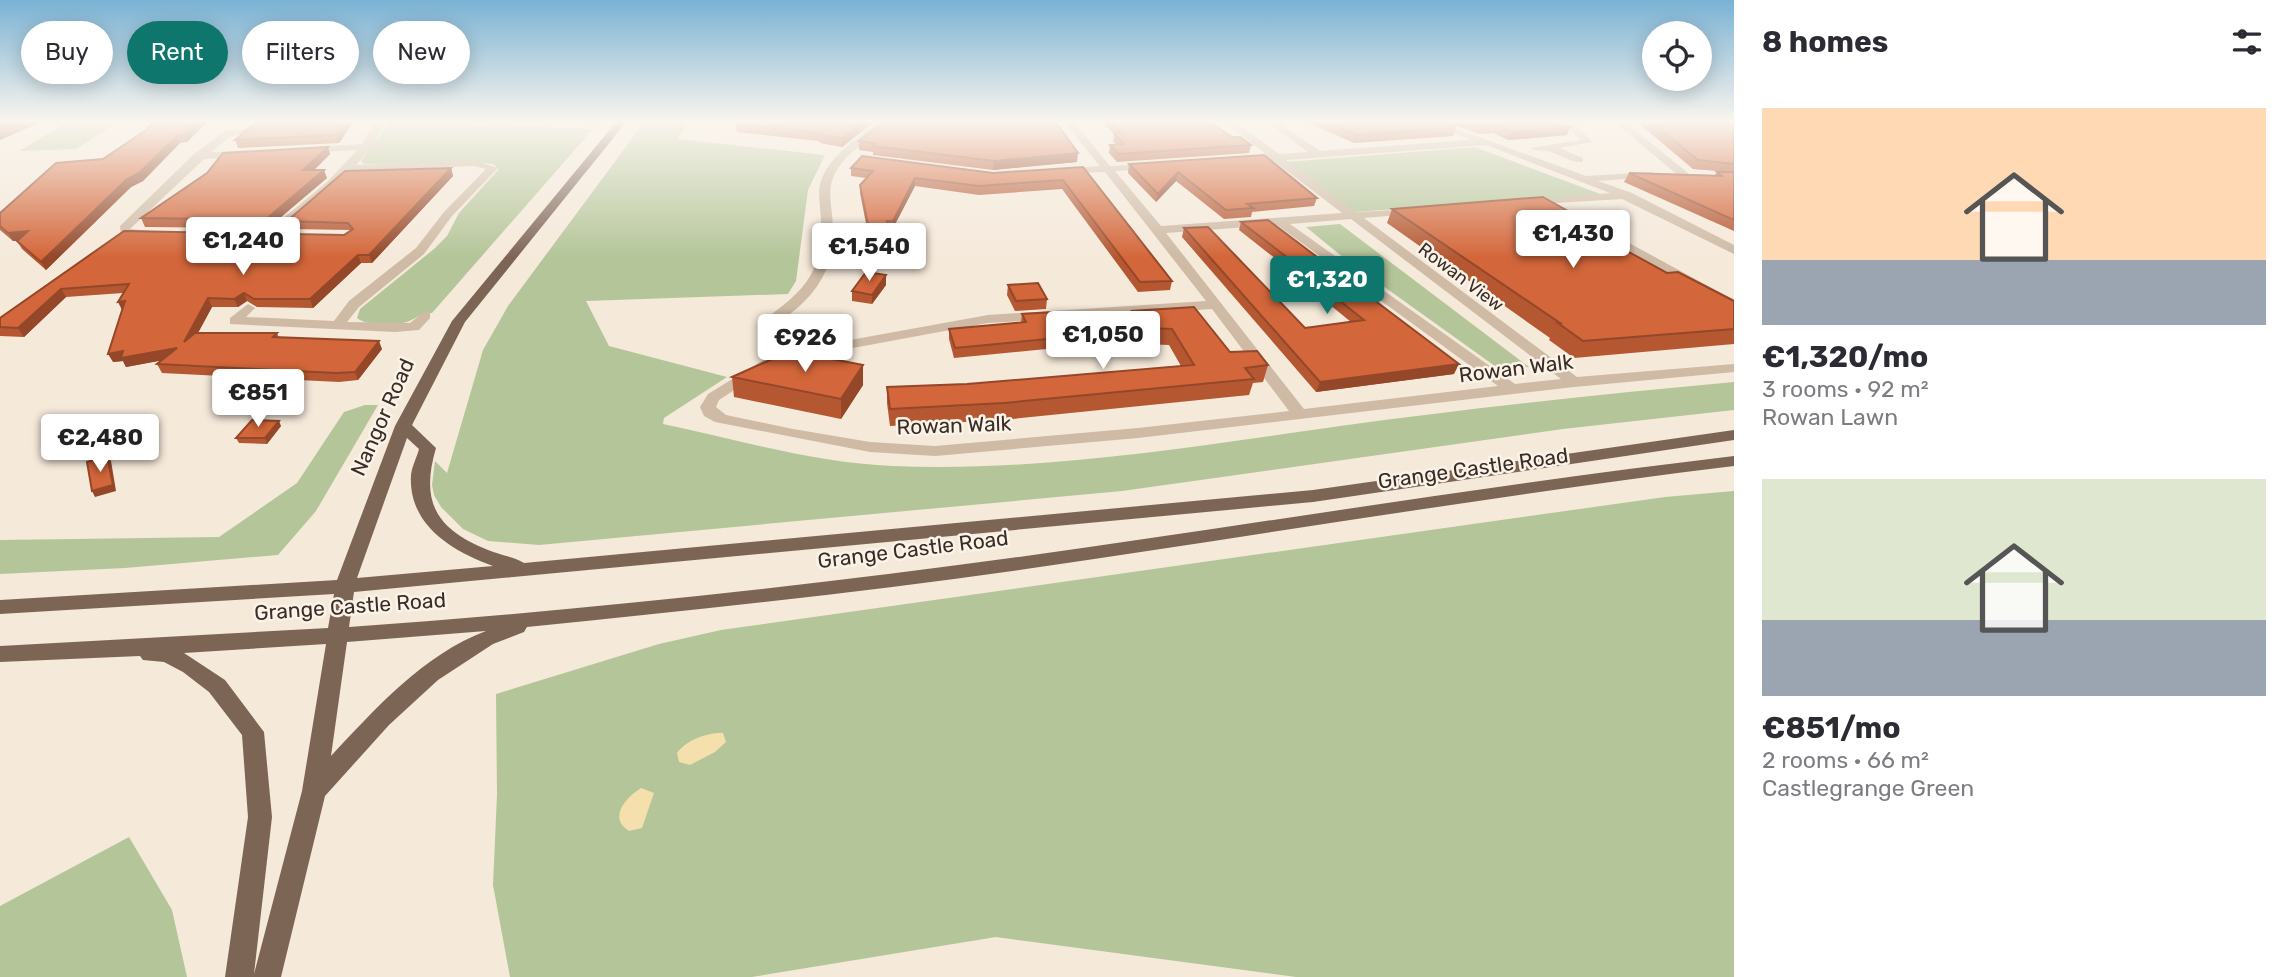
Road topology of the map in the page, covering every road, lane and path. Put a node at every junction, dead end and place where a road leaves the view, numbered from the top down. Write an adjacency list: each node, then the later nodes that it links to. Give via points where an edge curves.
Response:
1 (186, 167): 14 (street)
2 (383, 167): 11 (street)
3 (488, 167): 33 (street, via 493,168 420,251 354,304)
4 (585, 167): 39 (main road, Nangor Road, via 450,334)
5 (835, 167): 34 (street, via 826,180 821,276 805,297)
6 (1104, 167): 12 (street)
7 (1148, 167): 12 (street)
8 (1287, 167): 23 (street, Rowan View)
9 (1555, 167): 16 (street)
10 (1678, 167): 16 (street, via 1689,175 1637,173)
11 (348, 168): 27 (street, via 265,235)
12 (1106, 169): 13 (street); 25 (street)
13 (1053, 172)
14 (175, 177): 15 (street); 21 (street)
15 (197, 177)
16 (1586, 178): 17 (street)
17 (1628, 195): 18 (street); 28 (street)
18 (1549, 202): 19 (street); 30 (street)
19 (1509, 204)
20 (169, 205): 21 (street)
21 (146, 206): 26 (street, via 125,232)
22 (1430, 210): 23 (street)
23 (1350, 215): 24 (street); 36 (street, Rowan View)
24 (1279, 220): 25 (street); 37 (street)
25 (1158, 230): 29 (street)
26 (159, 234)
27 (298, 236)
28 (1731, 247)
29 (1214, 305): 38 (street); 38 (street, Rowan Walk, via 988,319 773,358 712,397 708,407 721,419 793,434 870,447 935,451)
30 (1734, 305)
31 (248, 309): 33 (street, via 235,321)
32 (425, 315): 33 (street, via 414,327)
33 (337, 326)
34 (763, 327)
35 (1734, 368): 36 (street, Rowan Walk)
36 (1574, 382): 37 (street, Rowan Walk)
37 (1514, 391): 38 (street, Rowan Walk)
38 (1300, 414)
39 (403, 426): 42 (main road, Grange Castle Road, via 428,448 420,475 433,525 480,552); 43 (main road, Nangor Road)
40 (1734, 435): 42 (main road, Grange Castle Road, via 1313,496)
41 (1734, 461): 45 (main road, Grange Castle Road, via 1555,481 1022,563)
42 (523, 568): 43 (main road, Grange Castle Road)
43 (345, 586): 44 (main road, Grange Castle Road); 46 (main road, Nangor Road)
44 (0, 607)
45 (550, 617): 46 (main road, Grange Castle Road); 49 (main road, Nangor Road, via 490,635 428,675 397,701)
46 (338, 634): 47 (main road, Grange Castle Road); 49 (main road, Nangor Road)
47 (93, 651): 48 (main road, Grange Castle Road); 50 (main road, Grange Castle Road, via 167,654 217,686 253,732 260,817)
48 (0, 654)
49 (314, 791): 51 (main road, Nangor Road)
50 (239, 977)
51 (267, 977)

